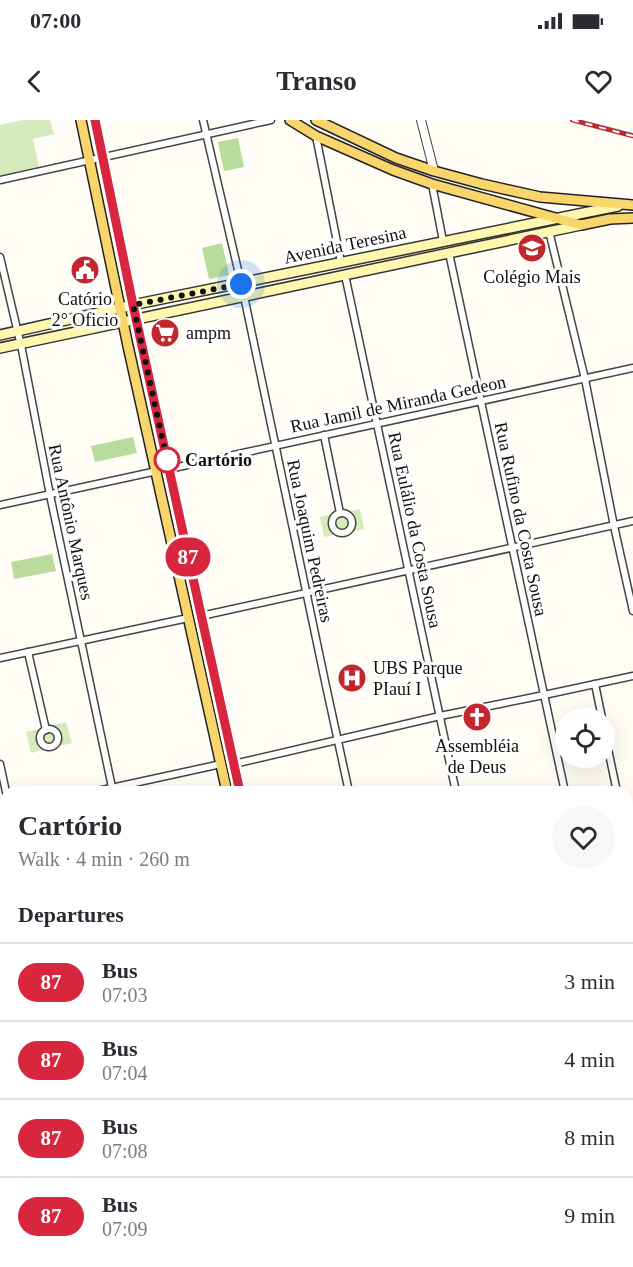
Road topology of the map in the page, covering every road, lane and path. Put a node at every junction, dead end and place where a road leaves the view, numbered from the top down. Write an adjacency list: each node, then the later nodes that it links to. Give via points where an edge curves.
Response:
1 (81, 120): 11 (main road)
2 (95, 120): 10 (main road)
3 (203, 120): 8 (street)
4 (271, 120): 8 (street)
5 (290, 120): 9 (main road)
6 (316, 120): 12 (main road, via 396,158)
7 (422, 120): 12 (street)
8 (207, 135): 10 (street); 31 (street)
9 (316, 136): 14 (main road); 27 (street)
10 (103, 157): 11 (street); 33 (main road)
11 (90, 160): 13 (street); 34 (main road)
12 (434, 171): 15 (main road)
13 (0, 180)
14 (432, 184): 16 (main road); 22 (street)
15 (482, 184): 16 (main road); 17 (main road, via 540,197)
16 (479, 196): 18 (main road)
17 (630, 204): 18 (main road, Avenida Teresina)
18 (556, 217): 20 (main road); 22 (main road, Avenida Teresina)
19 (633, 218): 20 (main road)
20 (581, 225): 21 (main road, Avenida Teresina)
21 (549, 231): 24 (main road, Avenida Teresina); 42 (street)
22 (443, 241): 23 (main road, Avenida Teresina)
23 (407, 249): 26 (main road); 27 (main road, Avenida Teresina)
24 (449, 253): 26 (main road, Avenida Teresina); 45 (street, Rua Rufino da Costa Sousa)
25 (0, 257): 37 (street, Rua Antônio Marques)
26 (410, 261): 29 (main road, Avenida Teresina)
27 (341, 262): 28 (main road, Avenida Teresina)
28 (302, 270): 30 (main road); 31 (main road, Avenida Teresina)
29 (345, 275): 30 (main road, Avenida Teresina); 46 (street, Rua Eulálio da Costa Sousa)
30 (305, 283): 32 (main road, Avenida Teresina)
31 (241, 284): 33 (main road, Avenida Teresina)
32 (244, 296): 35 (main road, Avenida Teresina); 48 (street, Rua Joaquim Pedreiras)
33 (133, 305): 34 (main road, Avenida Teresina); 35 (main road)
34 (120, 308): 36 (main road); 37 (main road, Avenida Teresina)
35 (136, 319): 36 (main road, Avenida Teresina); 43 (main road)
36 (123, 321): 39 (main road, Avenida Teresina); 44 (main road)
37 (17, 332): 38 (main road, Avenida Teresina); 39 (street, Rua Antônio Marques)
38 (0, 335)
39 (20, 344): 40 (main road, Avenida Teresina); 51 (street, Rua Antônio Marques)
40 (0, 348)
41 (633, 368): 42 (street, Rua Jamil de Miranda Gedeon)
42 (585, 379): 45 (street, Rua Jamil de Miranda Gedeon); 55 (street)
43 (153, 399): 44 (main road); 49 (main road)
44 (141, 401): 50 (main road)
45 (480, 401): 46 (street, Rua Jamil de Miranda Gedeon); 56 (street, Rua Rufino da Costa Sousa)
46 (377, 423): 47 (street, Rua Jamil de Miranda Gedeon); 57 (street, Rua Eulálio da Costa Sousa)
47 (324, 435): 48 (street, Rua Jamil de Miranda Gedeon); 53 (street)
48 (274, 446): 49 (street, Rua Jamil de Miranda Gedeon); 58 (street, Rua Joaquim Pedreiras)
49 (169, 469): 60 (main road)
50 (157, 471): 51 (street); 61 (main road)
51 (50, 495): 52 (street); 62 (street, Rua Antônio Marques)
52 (0, 505)
53 (340, 513)
54 (633, 521): 55 (street)
55 (614, 526): 56 (street); 59 (street)
56 (512, 548): 57 (street); 67 (street, Rua Rufino da Costa Sousa)
57 (408, 571): 58 (street); 71 (street, Rua Eulálio da Costa Sousa)
58 (306, 593): 60 (street); 73 (street, Rua Joaquim Pedreiras)
59 (633, 611)
60 (201, 616): 68 (main road)
61 (188, 618): 62 (street); 69 (main road)
62 (80, 641): 63 (street); 79 (street, Rua Antônio Marques)
63 (28, 652): 64 (street); 72 (street)
64 (0, 658)
65 (633, 676): 66 (street)
66 (595, 684): 67 (street); 70 (street)
67 (544, 695): 71 (street); 85 (street, Rua Rufino da Costa Sousa)
68 (221, 704): 69 (main road); 76 (main road)
69 (207, 708): 75 (main road)
70 (600, 708)
71 (440, 716): 73 (street); 84 (street, Rua Eulálio da Costa Sousa)
72 (46, 730)
73 (338, 740): 76 (street); 83 (street, Rua Joaquim Pedreiras)
74 (0, 764): 78 (street)
75 (221, 764): 80 (street); 81 (main road)
76 (234, 764): 82 (main road)
77 (612, 768): 86 (street)
78 (5, 786)
79 (112, 786)
80 (130, 786)
81 (226, 786)
82 (239, 786)
83 (348, 786)
84 (455, 786)
85 (564, 786)
86 (616, 786)

